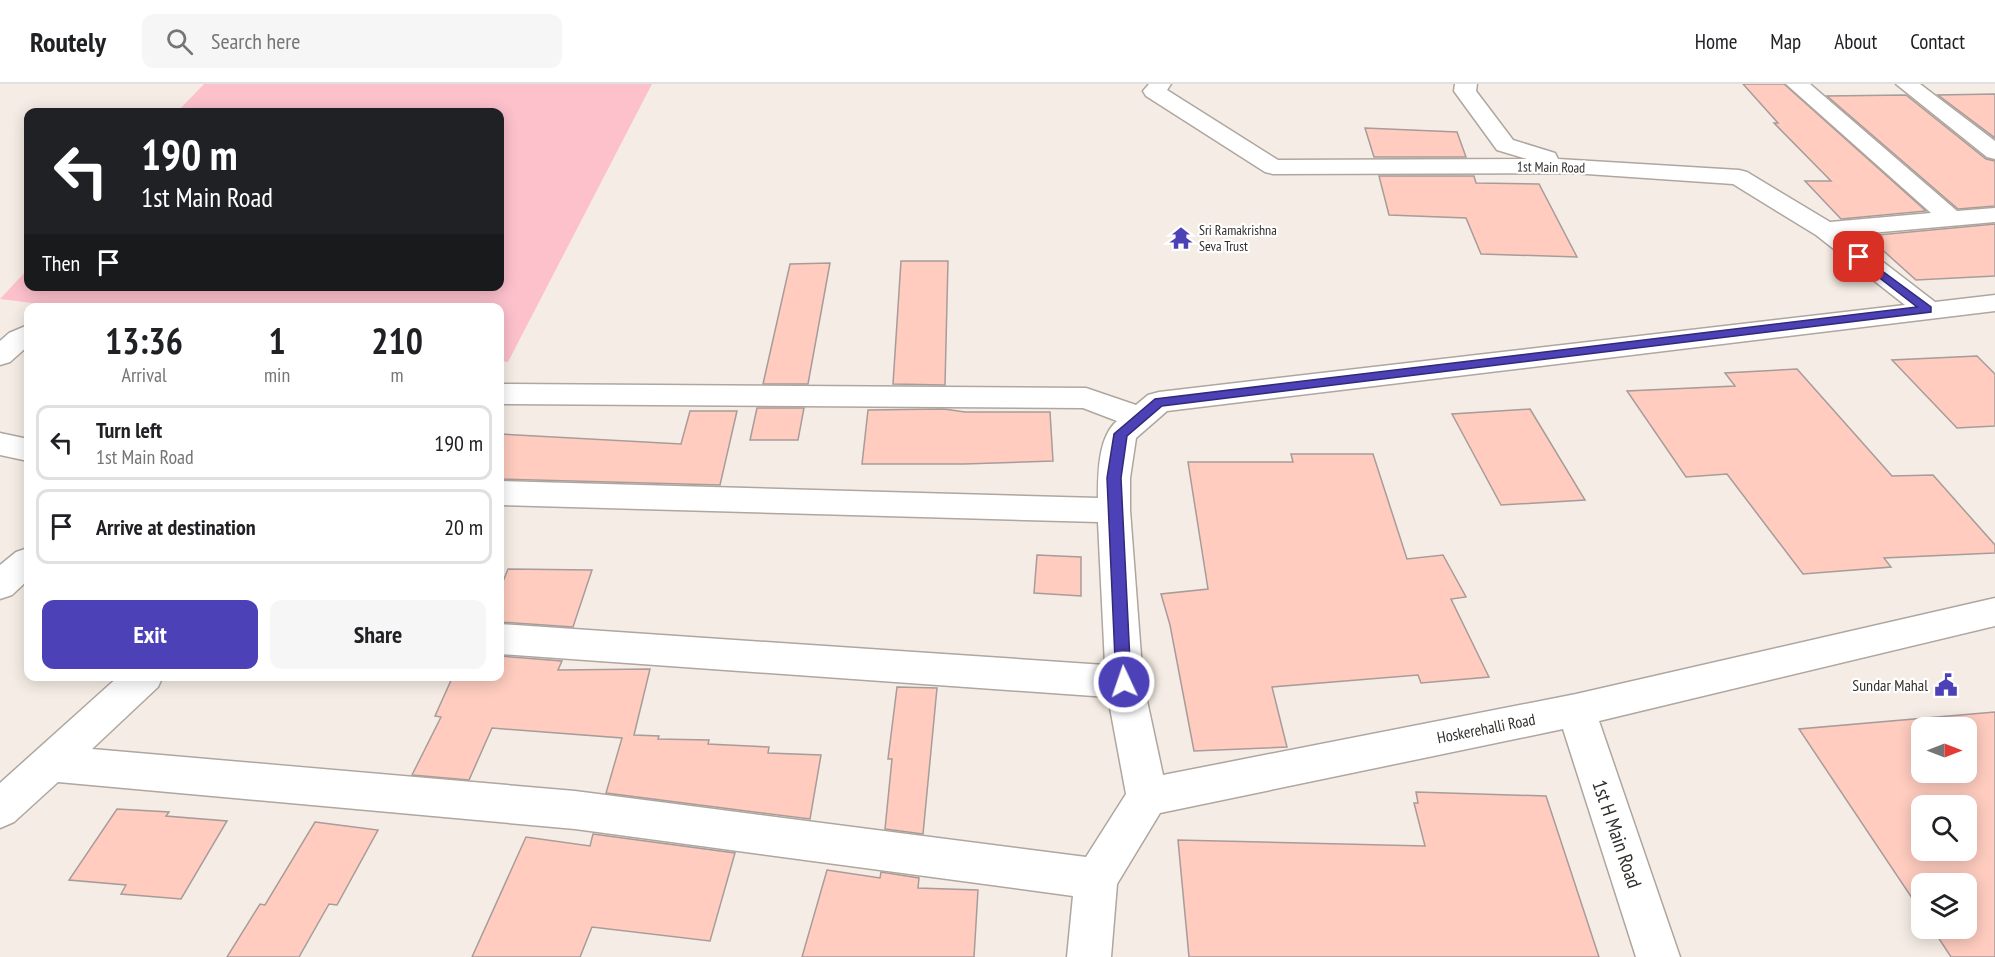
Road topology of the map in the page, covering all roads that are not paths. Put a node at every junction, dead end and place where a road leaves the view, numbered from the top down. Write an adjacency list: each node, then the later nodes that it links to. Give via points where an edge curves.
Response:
1 (1466, 84): 6 (street, via 1465,91 1505,145)
2 (1797, 84): 8 (street)
3 (1907, 84): 5 (street)
4 (1157, 87): 6 (street, 1st Main Road, via 1273,167)
5 (1995, 152)
6 (1572, 166): 9 (street, 1st Main Road, via 1739,177)
7 (1995, 215): 8 (street)
8 (1952, 219): 9 (street)
9 (1825, 231): 11 (street, 1st Main Road)
10 (1995, 303): 11 (street)
11 (1927, 309): 13 (street, via 1159,402)
12 (504, 394): 13 (street, via 1086,398)
13 (1140, 418): 17 (street, via 1120,434)
14 (0, 444): 15 (street)
15 (24, 449)
16 (504, 494): 17 (street)
17 (1114, 510): 23 (street)
18 (24, 564): 19 (street)
19 (0, 585)
20 (1995, 612): 24 (street, Hoskerehalli Road)
21 (504, 639): 23 (street)
22 (139, 681): 25 (street)
23 (1124, 682): 26 (street)
24 (1576, 710): 26 (street, Hoskerehalli Road); 30 (street, 1st H Main Road)
25 (48, 764): 27 (street); 28 (street, via 574,810)
26 (1147, 797): 28 (street)
27 (0, 809)
28 (1096, 879): 29 (street)
29 (1089, 957)
30 (1659, 957)

